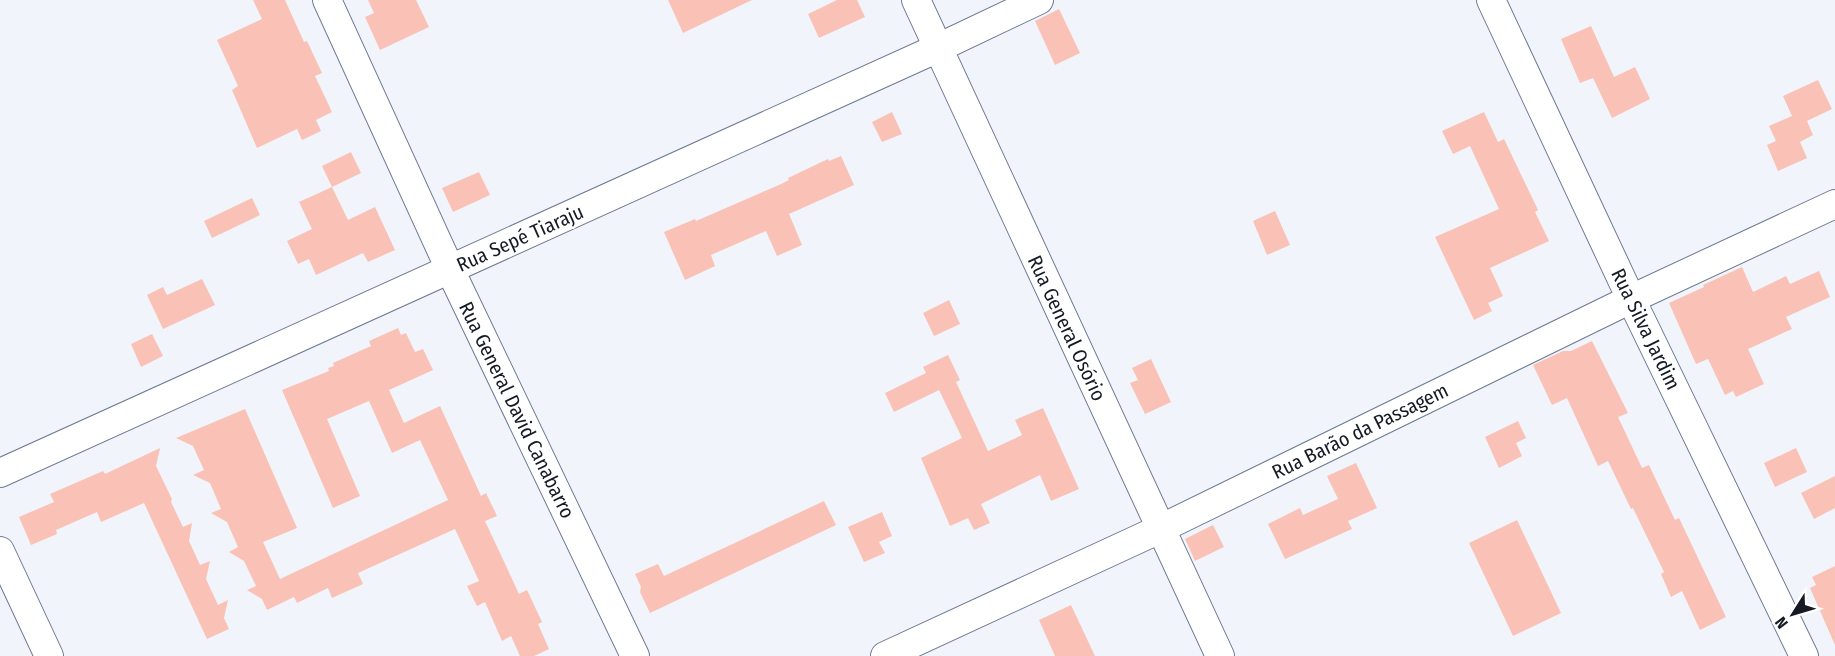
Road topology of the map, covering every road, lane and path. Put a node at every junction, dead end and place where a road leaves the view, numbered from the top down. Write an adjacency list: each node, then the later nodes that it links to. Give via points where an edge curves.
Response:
1 (327, 0): 7 (street, Rua General David Canabarro)
2 (916, 0): 5 (street, Rua General Osório)
3 (1039, 0): 5 (street, Rua Sepé Tiaraju)
4 (1491, 0): 8 (street, Rua Silva Jardim)
5 (938, 48): 7 (street, Rua Sepé Tiaraju); 10 (street, Rua General Osório)
6 (1835, 204): 8 (street, Rua Barão da Passagem)
7 (450, 270): 9 (street, Rua Sepé Tiaraju); 13 (street, Rua General David Canabarro)
8 (1631, 299): 10 (street, Rua Barão da Passagem); 16 (street, Rua Silva Jardim)
9 (0, 473)
10 (1160, 529): 14 (street, Rua Barão da Passagem); 15 (street, Rua General Osório)
11 (0, 551): 12 (street)
12 (49, 656)
13 (634, 656)
14 (885, 656)
15 (1220, 656)
16 (1804, 656)

